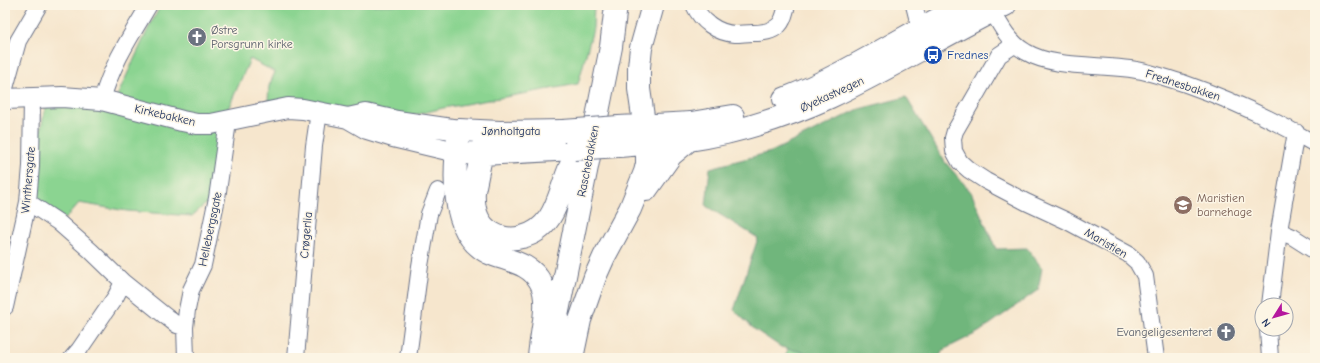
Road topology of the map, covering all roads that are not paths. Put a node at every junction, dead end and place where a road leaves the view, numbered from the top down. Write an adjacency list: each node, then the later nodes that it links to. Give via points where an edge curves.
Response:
1 (39, 5): 12 (street, via 18,42)
2 (149, 5): 15 (street, via 119,55)
3 (616, 5): 18 (main road, Raschebakken, via 611,47)
4 (653, 5): 23 (main road, via 642,42 639,67 639,90)
5 (694, 5): 6 (street, via 706,22 734,34 771,31 780,25)
6 (787, 5)
7 (914, 5): 10 (street)
8 (964, 5): 10 (main road, Øyekastvegen)
9 (995, 7): 10 (main road, Øyekastvegen); 11 (street, Frednesbakken, via 1007,36)
10 (924, 37): 23 (main road, Øyekastvegen, via 807,90 758,109); 25 (main road, Øyekastvegen, via 829,97 789,114 728,132)
11 (1014, 45): 22 (street, Frednesbakken, via 1044,60 1130,69 1174,80 1259,113); 48 (street, Maristien, via 999,55 955,132 954,151 960,162 986,181 1067,221 1128,254 1137,262 1145,276)
12 (5, 88)
13 (32, 98): 14 (street, Kirkebakken); 15 (street, Kirkebakken); 30 (street, Winthersgate)
14 (5, 99)
15 (102, 100): 19 (street, Kirkebakken, via 197,124)
16 (319, 112): 17 (street, Kirkebakken); 19 (street, Kirkebakken, via 288,108); 42 (street, Crøgerlia)
17 (348, 118): 20 (street, Kirkebakken, via 366,114); 27 (street, Kirkebakken, via 367,129)
18 (596, 119): 28 (main road, via 570,167 556,206 540,229 525,236 500,238 488,231 477,217 473,200); 37 (main road, Raschebakken)
19 (228, 122): 38 (street, Hellebergsgate, via 205,257 191,290)
20 (459, 130): 21 (main road, Jønholtgata); 27 (main road)
21 (486, 132): 24 (main road, Jønholtgata, bridge, via 563,131); 28 (main road)
22 (1296, 132): 26 (street, Frednesbakken); 32 (street)
23 (645, 135): 24 (main road); 25 (main road, Øyekastvegen); 31 (main road, via 647,164)
24 (618, 137): 28 (main road, Jønholtgata, bridge, via 553,151)
25 (689, 140): 31 (main road, via 671,155)
26 (1315, 144)
27 (456, 152): 28 (main road, Jønholtgata); 44 (main road, via 458,205 463,223 472,239 489,253 527,268 535,275 544,290 545,306)
28 (482, 154)
29 (438, 191): 43 (street, via 430,214 420,266)
30 (28, 202): 34 (street, via 58,222); 36 (street, Winthersgate)
31 (630, 209): 47 (main road, via 595,277 580,320)
32 (1279, 231): 33 (street); 35 (street)
33 (1315, 251)
34 (123, 282): 38 (street, via 177,325); 40 (street, via 112,302)
35 (1271, 297)
36 (5, 307)
37 (558, 316): 45 (main road, Raschebakken); 46 (main road, Raschebakken)
38 (185, 327): 41 (street, Hellebergsgate)
39 (1269, 337): 49 (street)
40 (72, 358)
41 (186, 358)
42 (296, 358)
43 (408, 358)
44 (539, 358)
45 (548, 358)
46 (556, 358)
47 (572, 358)
48 (1156, 358)
49 (1270, 358)

